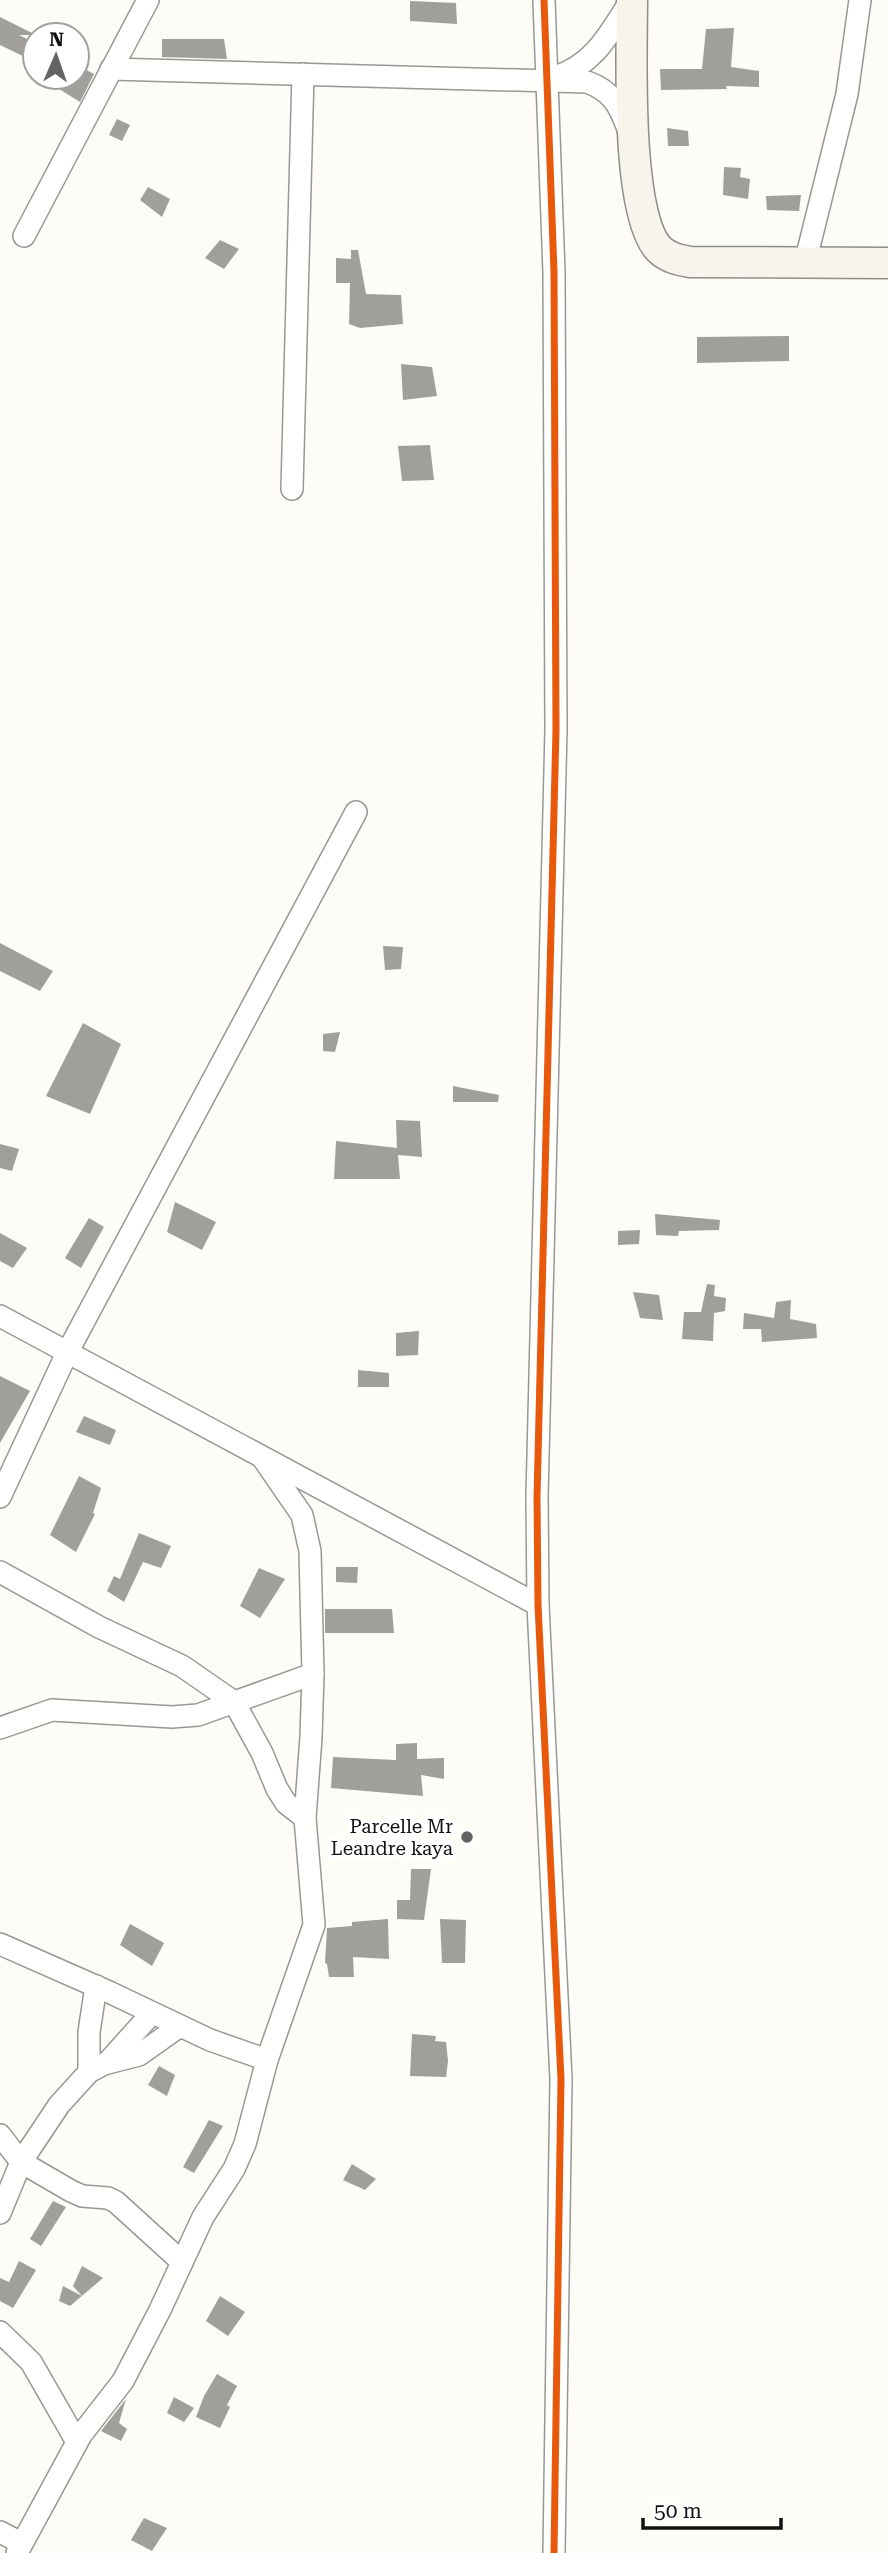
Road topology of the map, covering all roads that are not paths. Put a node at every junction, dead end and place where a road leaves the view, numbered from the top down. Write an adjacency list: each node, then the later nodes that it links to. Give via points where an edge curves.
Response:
1 (148, 0): 5 (street)
2 (544, 0): 7 (street)
3 (632, 0): 7 (street, via 589,59 573,71); 8 (street)
4 (860, 0): 10 (street, via 847,94)
5 (111, 69): 6 (street); 9 (street)
6 (303, 74): 7 (street); 12 (street)
7 (546, 80): 8 (street, via 587,82 609,93); 19 (street, via 554,272 556,730)
8 (634, 144): 10 (street, via 642,208 659,249 690,262)
9 (24, 236)
10 (805, 263): 11 (street)
11 (888, 263)
12 (292, 489)
13 (356, 812): 15 (street)
14 (0, 1316): 15 (street)
15 (67, 1353): 16 (street); 17 (street)
16 (262, 1457): 19 (street); 20 (street, via 302,1515 310,1551)
17 (0, 1497)
18 (0, 1572): 21 (street, via 99,1627 182,1665)
19 (538, 1605): 38 (street, via 561,2079)
20 (313, 1674): 21 (street); 23 (street)
21 (234, 1702): 22 (street, via 198,1715 172,1717 52,1710); 23 (street, via 277,1789)
22 (0, 1728)
23 (305, 1818): 28 (street, via 314,1925)
24 (0, 1944): 25 (street)
25 (96, 1986): 26 (street); 29 (street, via 89,2032)
26 (152, 2012): 27 (street); 29 (street)
27 (180, 2026): 28 (street); 29 (street, via 139,2055)
28 (267, 2060): 33 (street, via 245,2144)
29 (98, 2068): 31 (street, via 59,2105)
30 (0, 2135): 31 (street)
31 (21, 2162): 32 (street); 33 (street, via 82,2196 116,2202)
32 (0, 2213)
33 (182, 2262): 35 (street, via 123,2381)
34 (0, 2332): 35 (street, via 31,2362)
35 (77, 2442): 37 (street)
36 (0, 2532): 37 (street)
37 (19, 2548)
38 (554, 2553)

